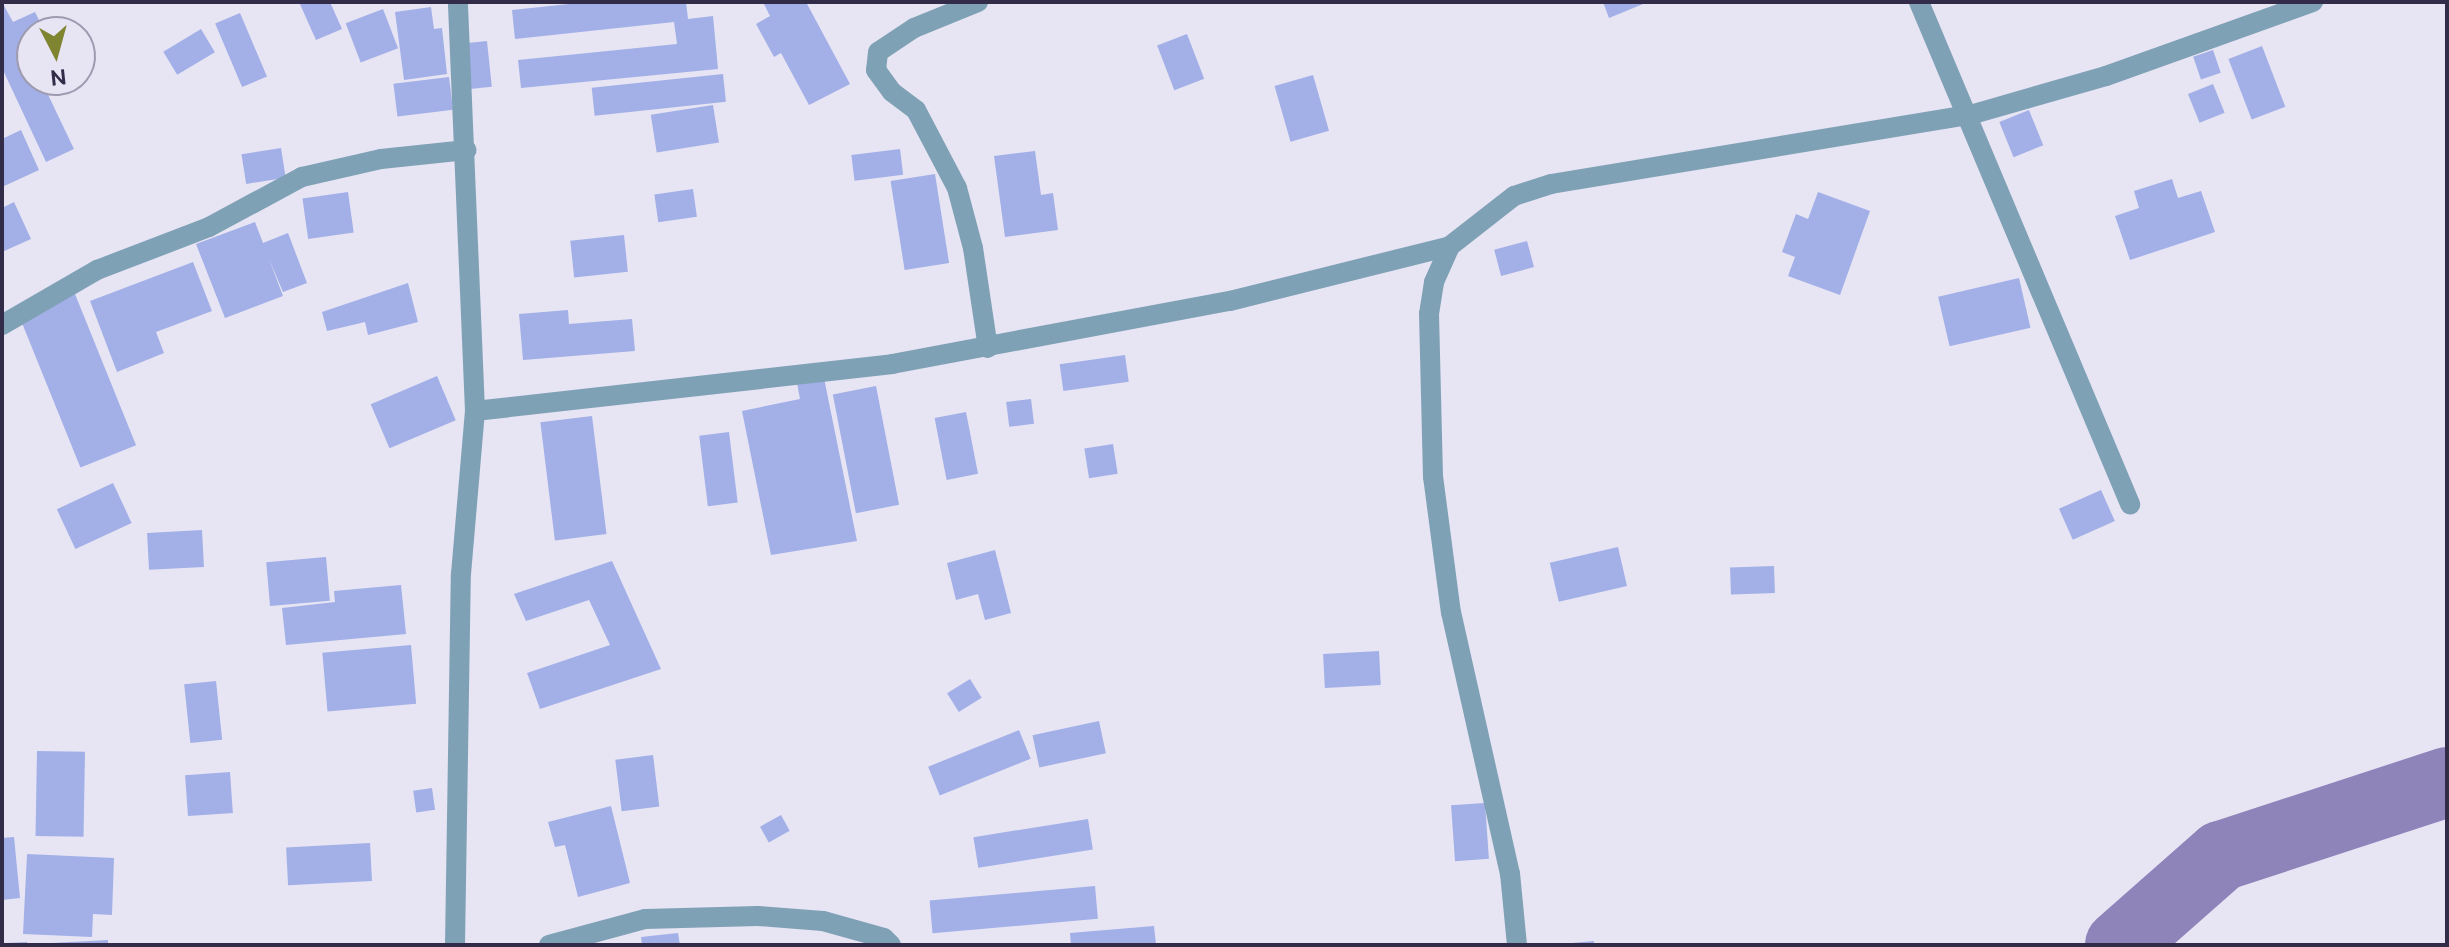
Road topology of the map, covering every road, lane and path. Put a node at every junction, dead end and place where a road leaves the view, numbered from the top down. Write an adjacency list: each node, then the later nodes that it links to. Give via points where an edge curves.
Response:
1 (458, 2): 6 (street)
2 (978, 2): 9 (street, via 914,28 878,52 876,70 892,92 916,110 957,188 973,248)
3 (1919, 2): 5 (street)
4 (2313, 2): 5 (street, via 2106,76)
5 (1970, 115): 7 (street, via 1551,184 1514,196); 11 (street)
6 (467, 150): 8 (street, via 381,159 302,177 209,227 97,270); 10 (street)
7 (1450, 246): 9 (street, via 1230,301); 15 (street, via 1434,282 1429,314 1433,477 1451,613 1510,874)
8 (2, 325)
9 (988, 348): 10 (street, via 892,364)
10 (475, 411): 12 (street, via 461,574)
11 (2130, 504)
12 (455, 945)
13 (549, 945): 14 (street, via 645,919 758,916 823,921 884,938)
14 (891, 945)
15 (1517, 945)

